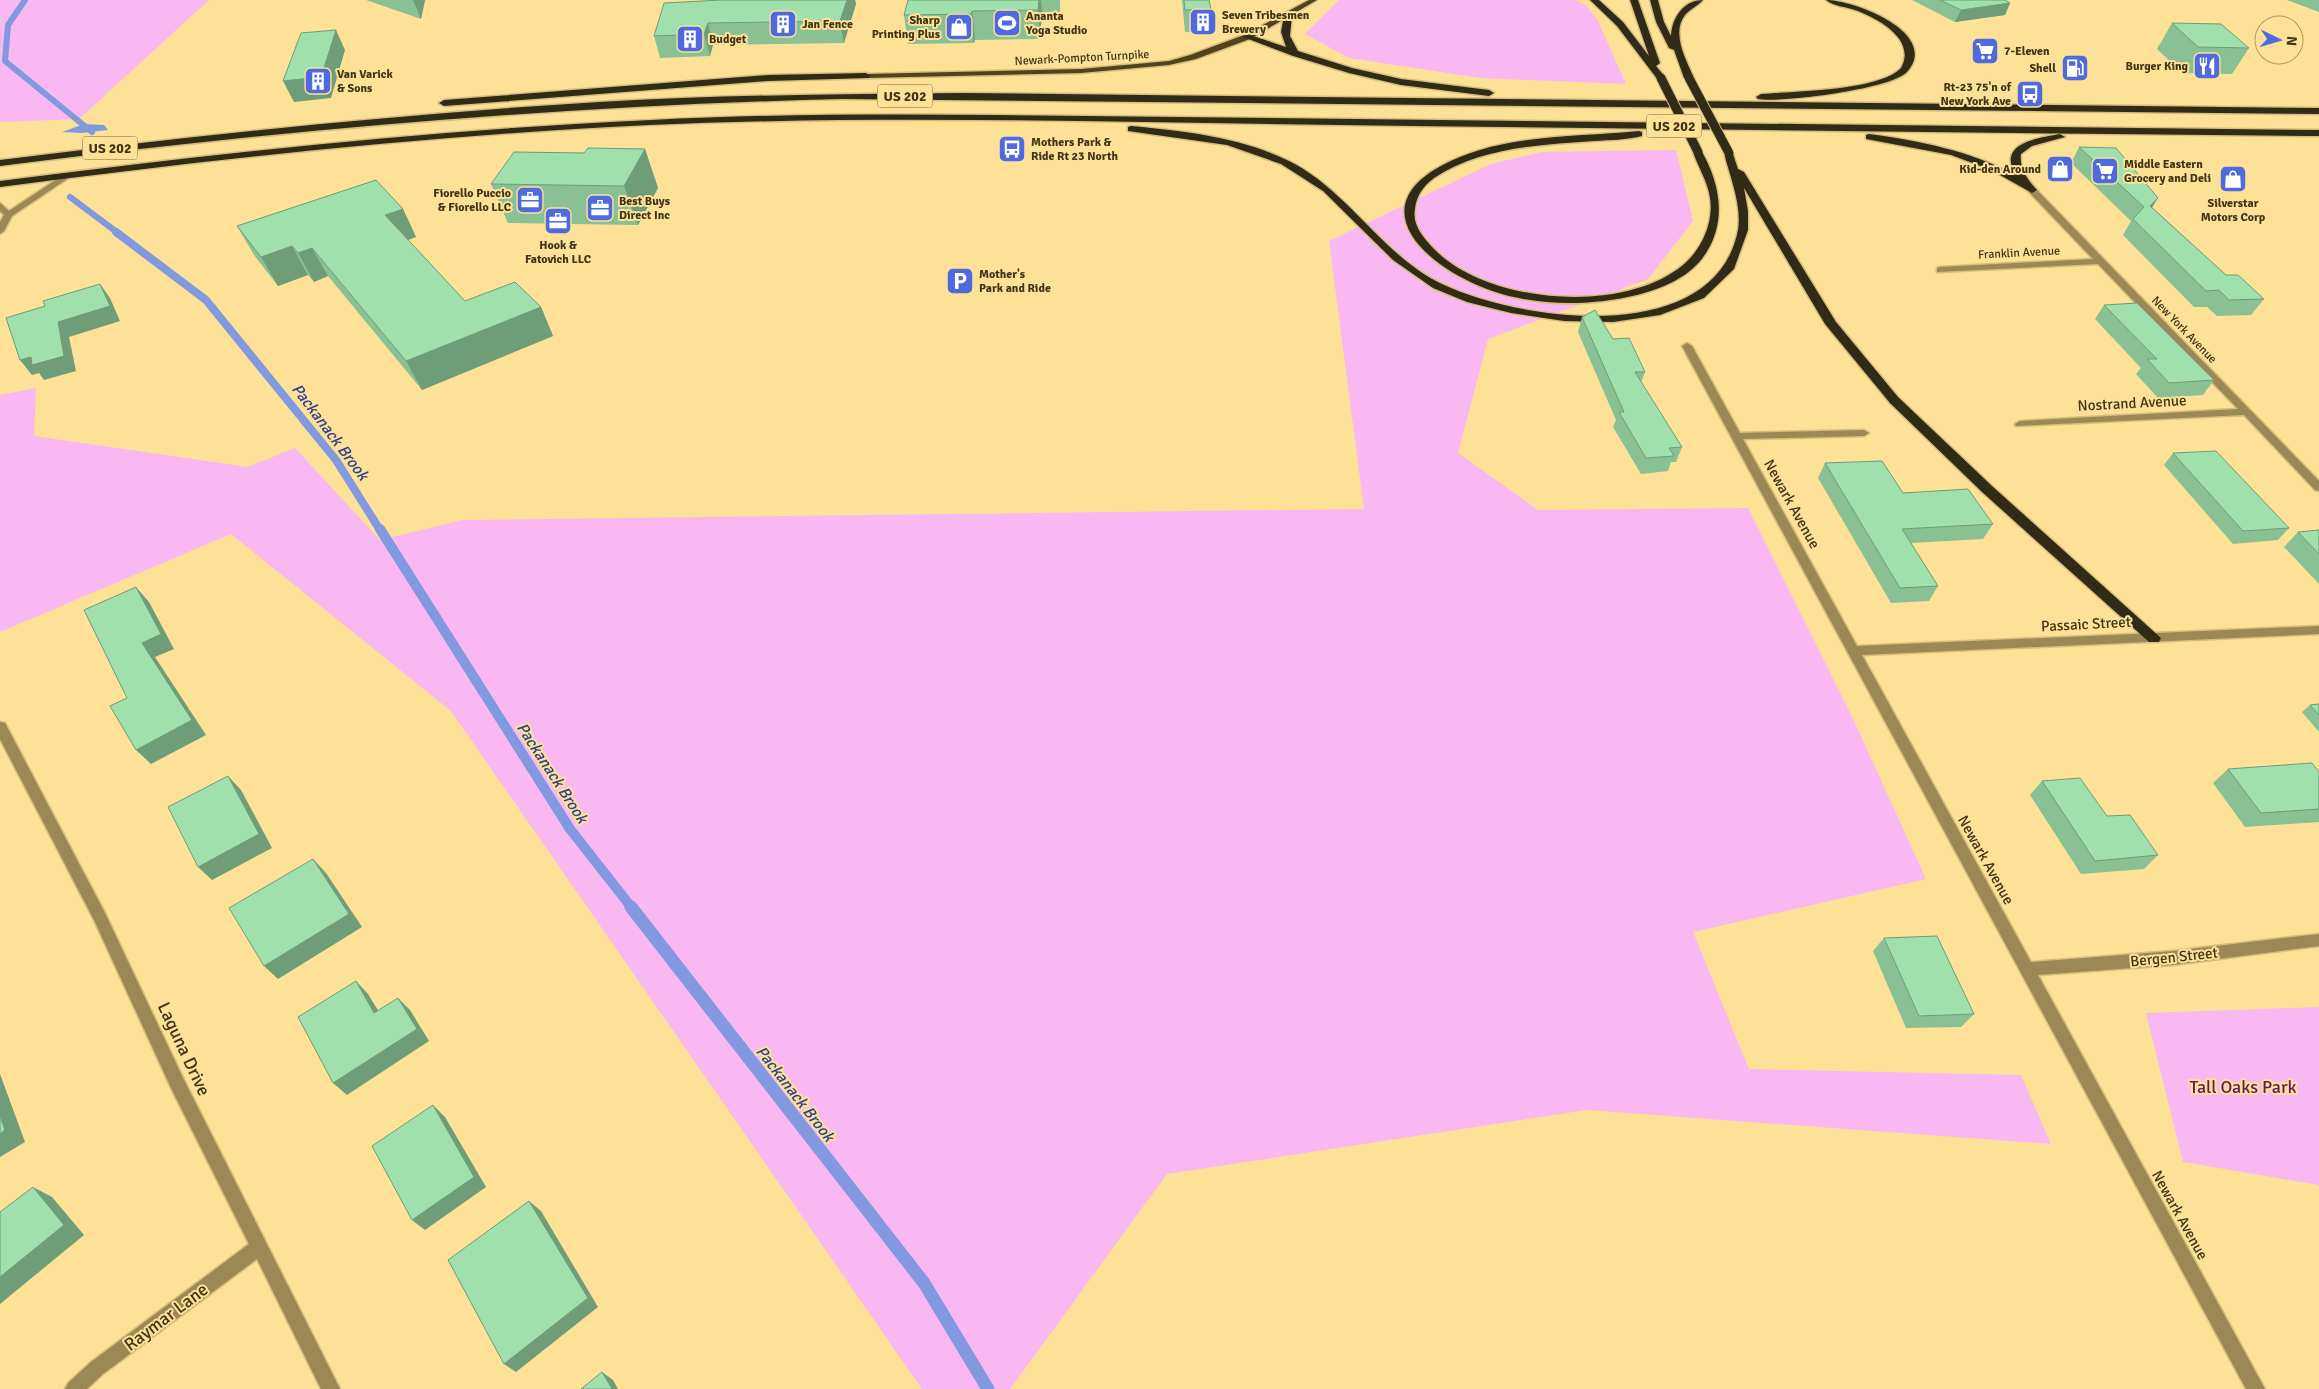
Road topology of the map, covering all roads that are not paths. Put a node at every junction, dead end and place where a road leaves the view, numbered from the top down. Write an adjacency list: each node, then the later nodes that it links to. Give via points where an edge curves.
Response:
1 (1314, 0): 7 (main road, Newark-Pompton Turnpike)
2 (1594, 0): 11 (highway, via 1620,24)
3 (1634, 0): 11 (highway)
4 (1654, 0): 12 (highway, via 1660,22)
5 (1699, 0): 12 (highway, via 1683,11 1676,21 1676,43)
6 (1830, 0): 15 (highway, via 1870,14 1900,34 1910,55 1910,62 1901,74 1854,88)
7 (1288, 15): 8 (main road, Newark-Pompton Turnpike); 9 (highway, via 1284,31 1287,44)
8 (1246, 37): 9 (highway); 10 (main road, Newark-Pompton Turnpike, via 1193,57 1143,67)
9 (1296, 54): 13 (highway, via 1401,82)
10 (866, 76): 14 (highway, via 701,83)
11 (1661, 78): 19 (highway, bridge, via 1698,152 1715,200 1713,232 1697,260 1684,270 1654,287 1634,293 1589,300 1563,300 1535,297 1469,278 1442,262 1420,243 1409,224 1407,212 1416,190 1437,173 1462,160 1516,147)
12 (1689, 78): 24 (highway, bridge)
13 (1590, 103): 15 (highway, US 202); 23 (highway, US 202, via 891,96 747,98 472,111)
14 (433, 104)
15 (1686, 104): 17 (highway, US 202)
16 (371, 111): 23 (highway)
17 (2319, 111)
18 (1030, 119): 19 (highway, US 202); 24 (highway, via 1202,136 1267,155 1302,171 1329,189 1402,262 1435,285 1496,308 1570,319 1654,313 1690,301 1718,282 1735,258 1743,231 1741,199); 26 (highway, US 202, via 794,118 576,126 348,143)
19 (1698, 126): 20 (highway, US 202)
20 (1803, 128): 21 (highway, US 202); 28 (highway, via 1915,142 1944,149 1995,167)
21 (2101, 131): 22 (highway, US 202); 28 (highway, via 2021,146 2014,161)
22 (2319, 133)
23 (221, 135): 25 (highway, US 202)
24 (1728, 153): 41 (highway, via 1809,291 1858,360 1936,442)
25 (0, 163)
26 (69, 175): 27 (highway, US 202); 30 (street)
27 (0, 184)
28 (2032, 190): 32 (street, New York Avenue)
29 (0, 206): 30 (street)
30 (8, 215): 31 (street)
31 (0, 231)
32 (2100, 261): 33 (street, Franklin Avenue); 35 (street, New York Avenue)
33 (1940, 270)
34 (1687, 346): 38 (street, Newark Avenue)
35 (2246, 412): 36 (street, Nostrand Avenue); 39 (street, New York Avenue)
36 (2020, 424)
37 (1864, 433): 38 (street)
38 (1737, 436): 42 (street, Newark Avenue)
39 (2319, 487)
40 (2319, 630): 41 (street, Passaic Street)
41 (2154, 638): 42 (street, Passaic Street)
42 (1854, 651): 46 (street, Newark Avenue)
43 (0, 727): 44 (street, Laguna Drive)
44 (4, 745): 47 (street, Laguna Drive, via 100,917 178,1085)
45 (2319, 940): 46 (street, Bergen Street, via 2173,958)
46 (2028, 969): 50 (street, Newark Avenue)
47 (259, 1247): 48 (street, Raymar Lane, via 97,1368); 49 (street, Laguna Drive)
48 (74, 1389)
49 (331, 1389)
50 (2256, 1389)

